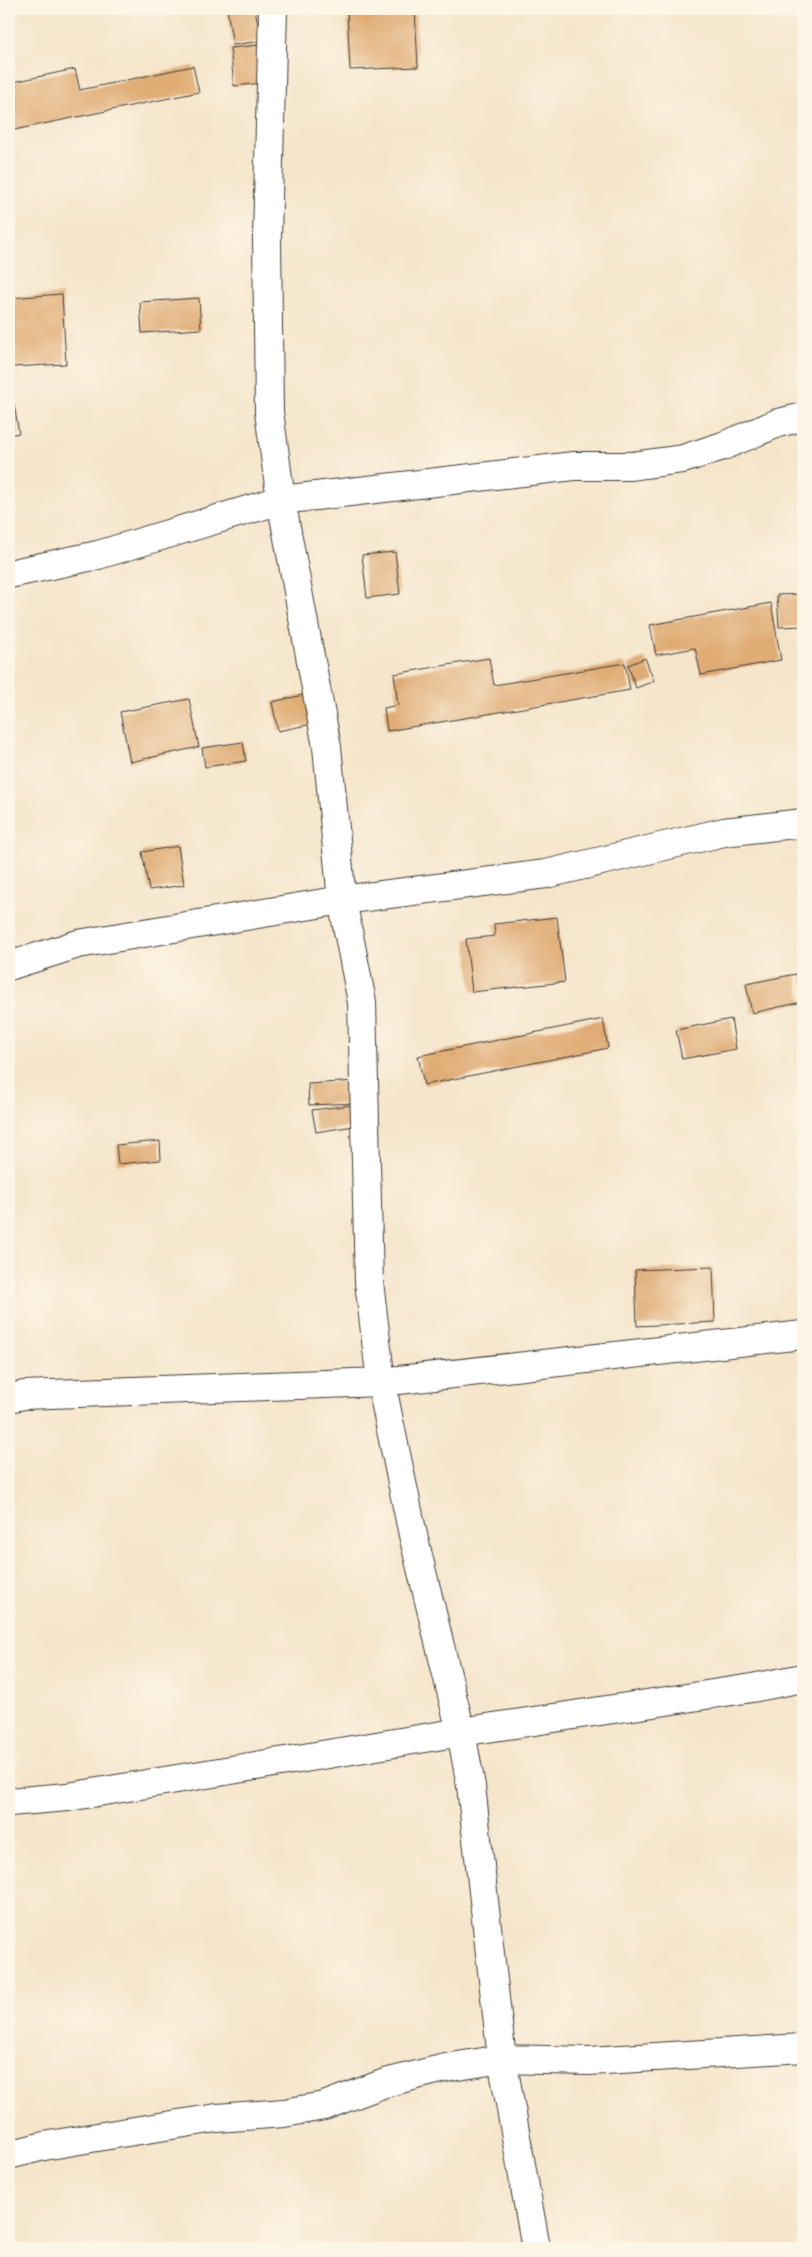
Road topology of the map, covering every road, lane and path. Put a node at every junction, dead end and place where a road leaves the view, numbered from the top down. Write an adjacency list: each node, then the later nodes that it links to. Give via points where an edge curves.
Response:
1 (273, 9): 3 (street, via 267,237 269,412)
2 (803, 417): 3 (street, via 778,423 683,459 631,466 574,466)
3 (282, 500): 4 (street, via 98,555); 6 (street, via 326,747)
4 (9, 574)
5 (803, 822): 6 (street, via 724,832 546,874)
6 (342, 900): 7 (street, via 78,944); 9 (street, via 362,1002 369,1282)
7 (9, 966)
8 (803, 1335): 9 (street)
9 (381, 1382): 10 (street); 12 (street, via 413,1535)
10 (9, 1398)
11 (803, 1678): 12 (street)
12 (461, 1732): 13 (street, via 68,1797); 15 (street, via 471,1786)
13 (9, 1802)
14 (803, 2048): 15 (street, via 589,2061)
15 (502, 2059): 16 (street, via 445,2068 385,2084 324,2106 217,2118 44,2146); 17 (street)
16 (9, 2155)
17 (536, 2248)

